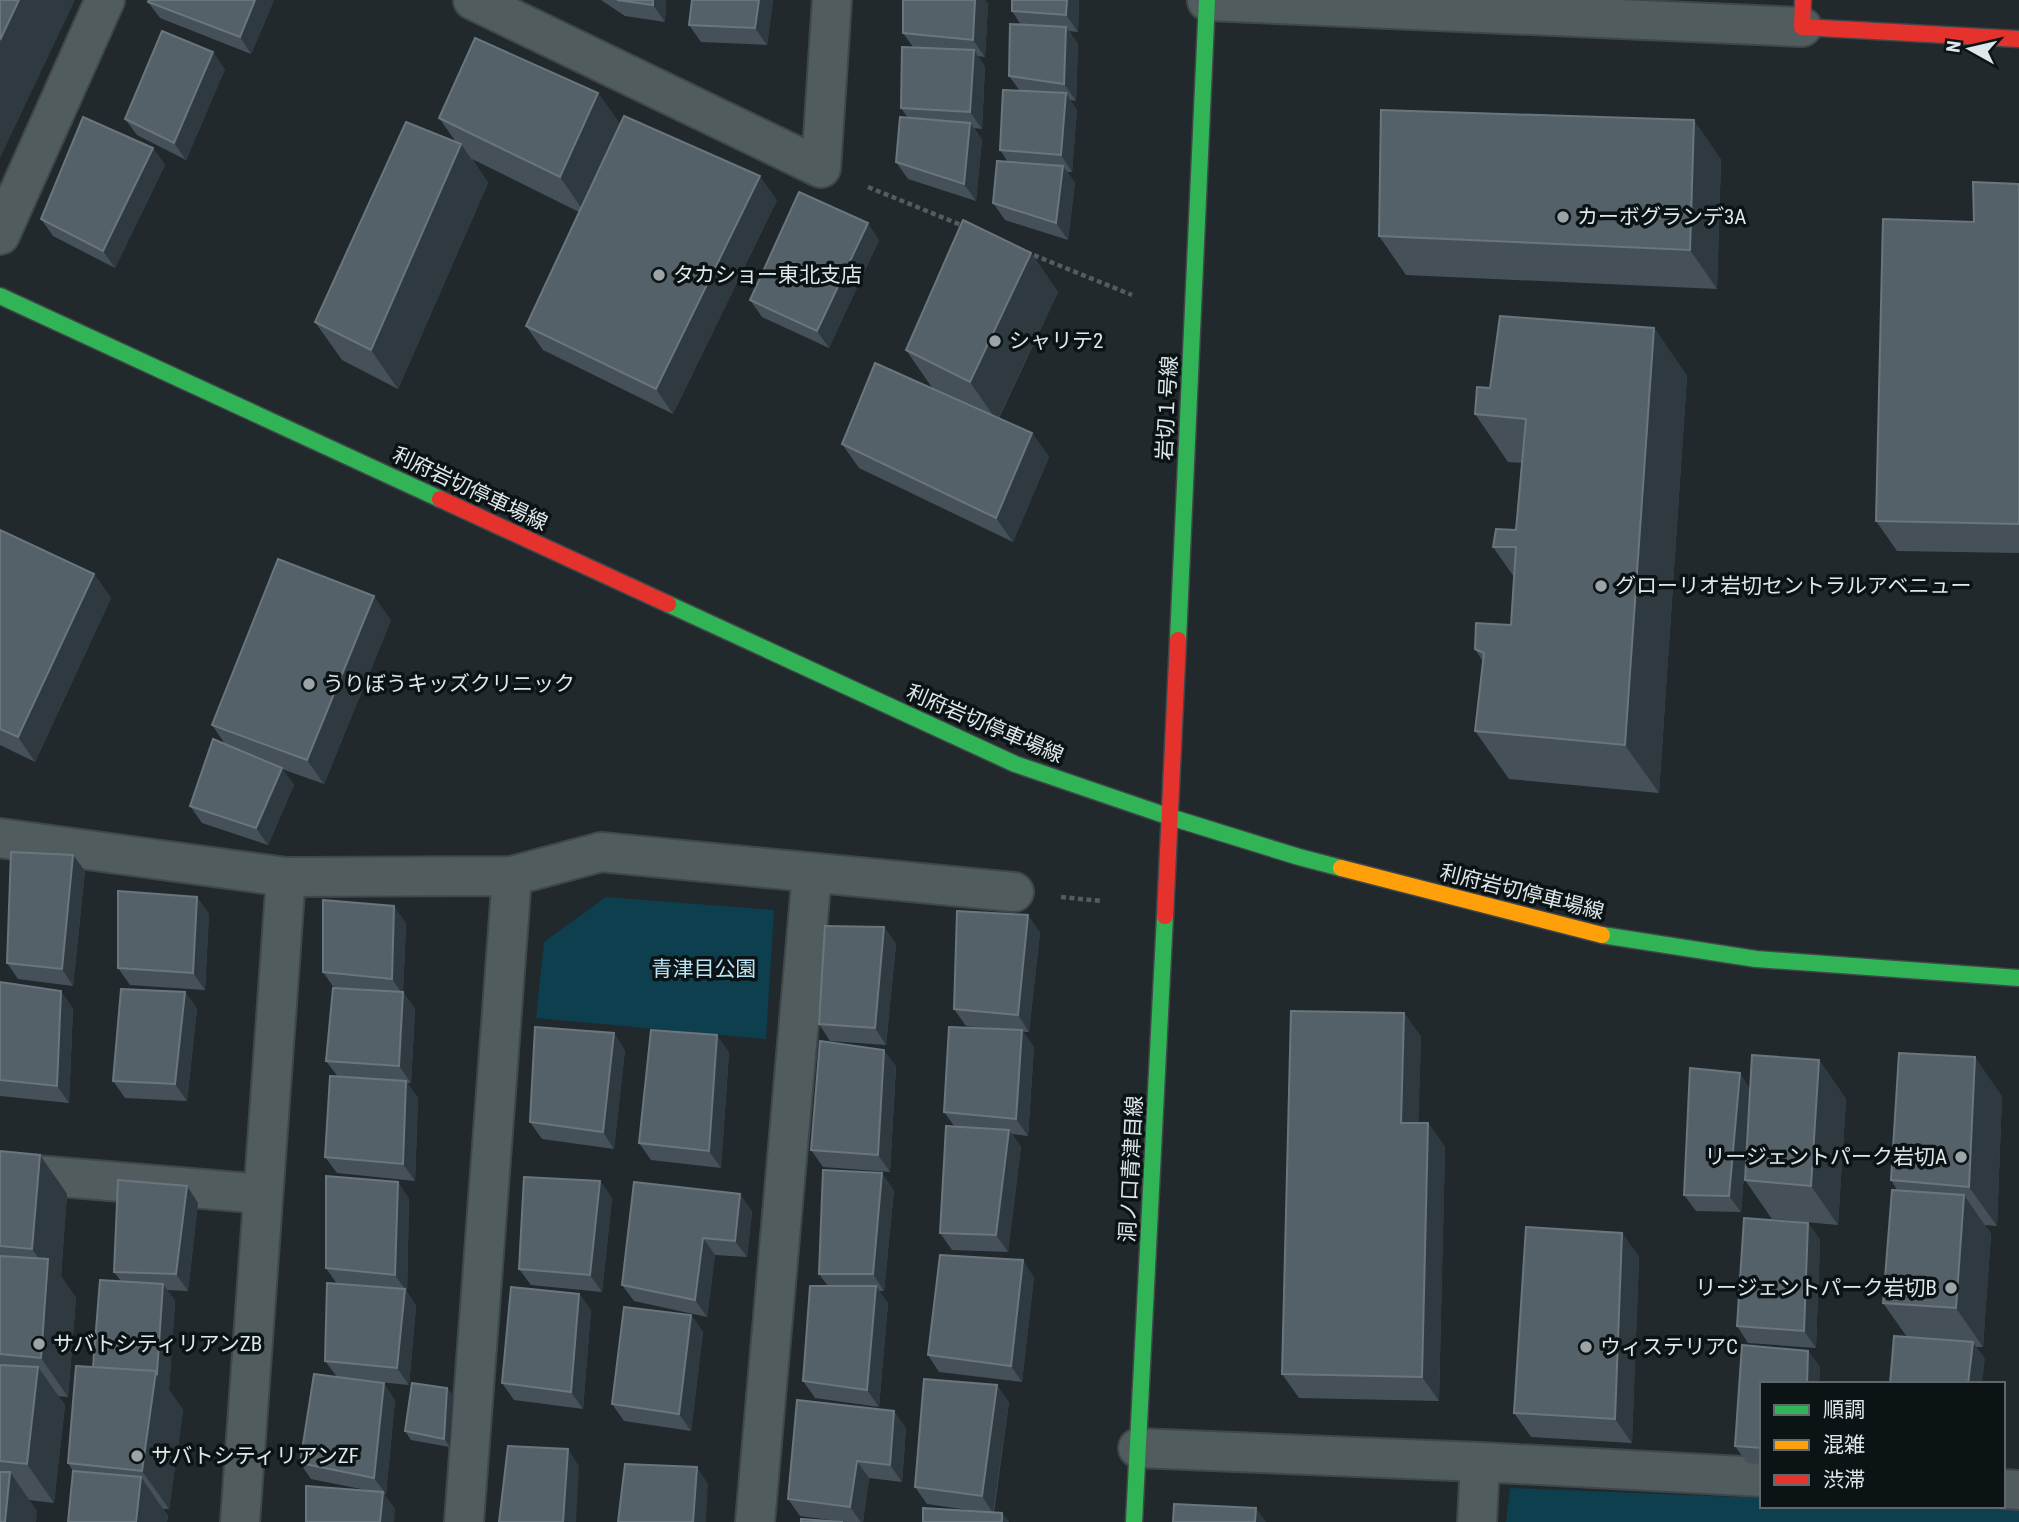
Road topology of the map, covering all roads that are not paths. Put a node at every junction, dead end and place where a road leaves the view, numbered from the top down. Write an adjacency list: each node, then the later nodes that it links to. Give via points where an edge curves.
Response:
1 (105, 0): 8 (street)
2 (473, 0): 5 (street)
3 (832, 0): 5 (street, via 821,168)
4 (1207, 1): 6 (street); 10 (main road, 岩切１号線)
5 (514, 10)
6 (1802, 13): 7 (main road)
7 (2019, 39)
8 (0, 236)
9 (0, 296): 10 (main road, 利府岩切停車場線, via 1015,764)
10 (1170, 817): 16 (main road, 利府岩切停車場線, via 1299,858 1592,933 1756,959); 19 (main road, 洞ノ口青津目線)
11 (0, 838): 14 (street)
12 (812, 873): 13 (street, via 601,852); 15 (street); 24 (street)
13 (512, 876): 14 (street); 23 (street)
14 (286, 877): 18 (street)
15 (1014, 892)
16 (2019, 978)
17 (0, 1172): 18 (street)
18 (263, 1194): 22 (street)
19 (1138, 1448): 20 (street); 25 (main road, 洞ノ口青津目線)
20 (1480, 1462): 21 (street); 26 (street)
21 (1760, 1477)
22 (240, 1522)
23 (464, 1522)
24 (755, 1522)
25 (1134, 1522)
26 (1477, 1522)

